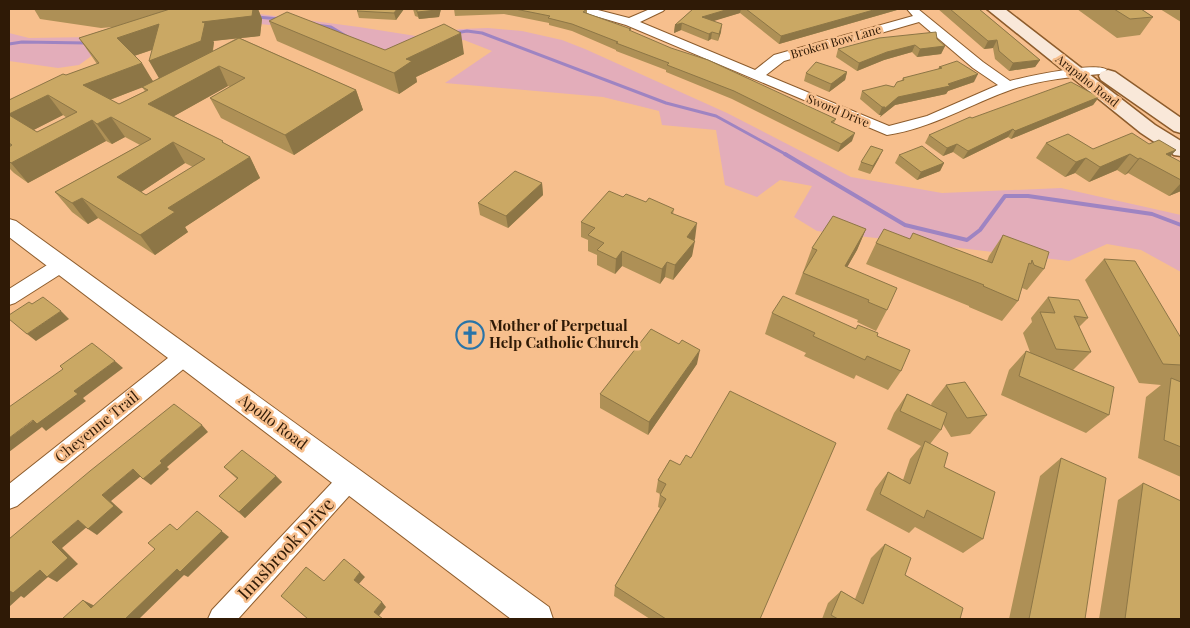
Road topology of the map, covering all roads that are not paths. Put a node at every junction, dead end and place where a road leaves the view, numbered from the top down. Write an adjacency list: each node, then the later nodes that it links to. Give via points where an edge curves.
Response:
1 (582, 9): 5 (street, Sword Drive)
2 (659, 9): 5 (street)
3 (995, 9): 6 (main road, Arapaho Road)
4 (916, 13): 7 (street, Broken Bow Lane, via 779,58); 8 (street)
5 (630, 22): 7 (street, Sword Drive)
6 (1079, 65): 8 (street, Sword Drive); 9 (main road, Arapaho Road, via 1100,70); 10 (main road, Arapaho Road, via 1148,129)
7 (756, 75): 8 (street, Sword Drive, via 887,131 933,118)
8 (1008, 86)
9 (1181, 127)
10 (1181, 150)
11 (9, 226): 12 (street, Apollo Road)
12 (61, 265): 13 (street); 14 (street, Apollo Road)
13 (9, 298)
14 (185, 356): 15 (street, Apollo Road); 16 (street, Cheyenne Trail)
15 (350, 479): 17 (street, Innsbrook Drive); 18 (street, Apollo Road)
16 (9, 498)
17 (222, 619)
18 (537, 619)

